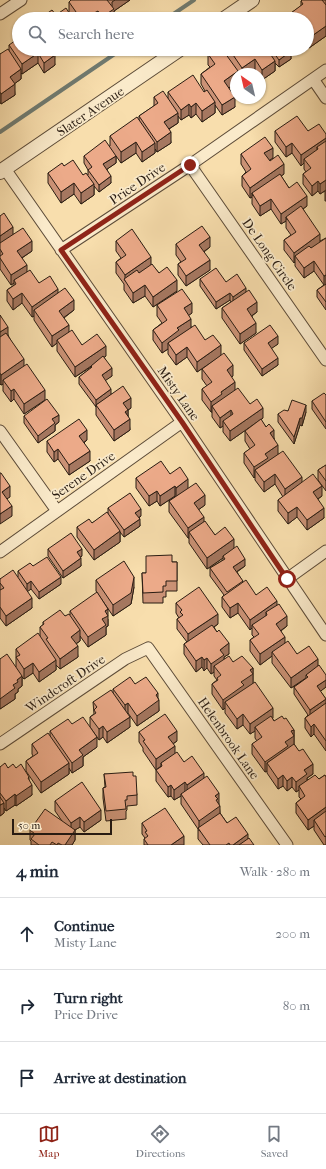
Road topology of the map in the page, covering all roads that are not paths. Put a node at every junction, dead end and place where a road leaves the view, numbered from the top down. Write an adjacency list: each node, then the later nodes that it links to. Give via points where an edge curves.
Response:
1 (21, 0): 4 (street)
2 (252, 0): 3 (street)
3 (234, 12)
4 (0, 14)
5 (170, 56): 10 (street, Slater Avenue)
6 (326, 70): 7 (street, Price Drive)
7 (313, 79): 8 (street); 9 (street, Price Drive)
8 (326, 98)
9 (190, 165): 11 (street, Price Drive); 12 (street, De Long Circle)
10 (3, 170): 11 (street, Misty Lane)
11 (61, 250): 13 (street, Misty Lane)
12 (326, 360)
13 (182, 422): 15 (street, Serene Drive); 18 (street, Misty Lane)
14 (0, 431): 15 (street)
15 (57, 511): 17 (street, Serene Drive)
16 (326, 551): 18 (street)
17 (0, 552)
18 (287, 579): 19 (street, Misty Lane)
19 (326, 635)
20 (148, 648): 21 (street, Windcroft Drive, via 125,659); 22 (street, Helenbrook Lane)
21 (0, 744)
22 (287, 845)

